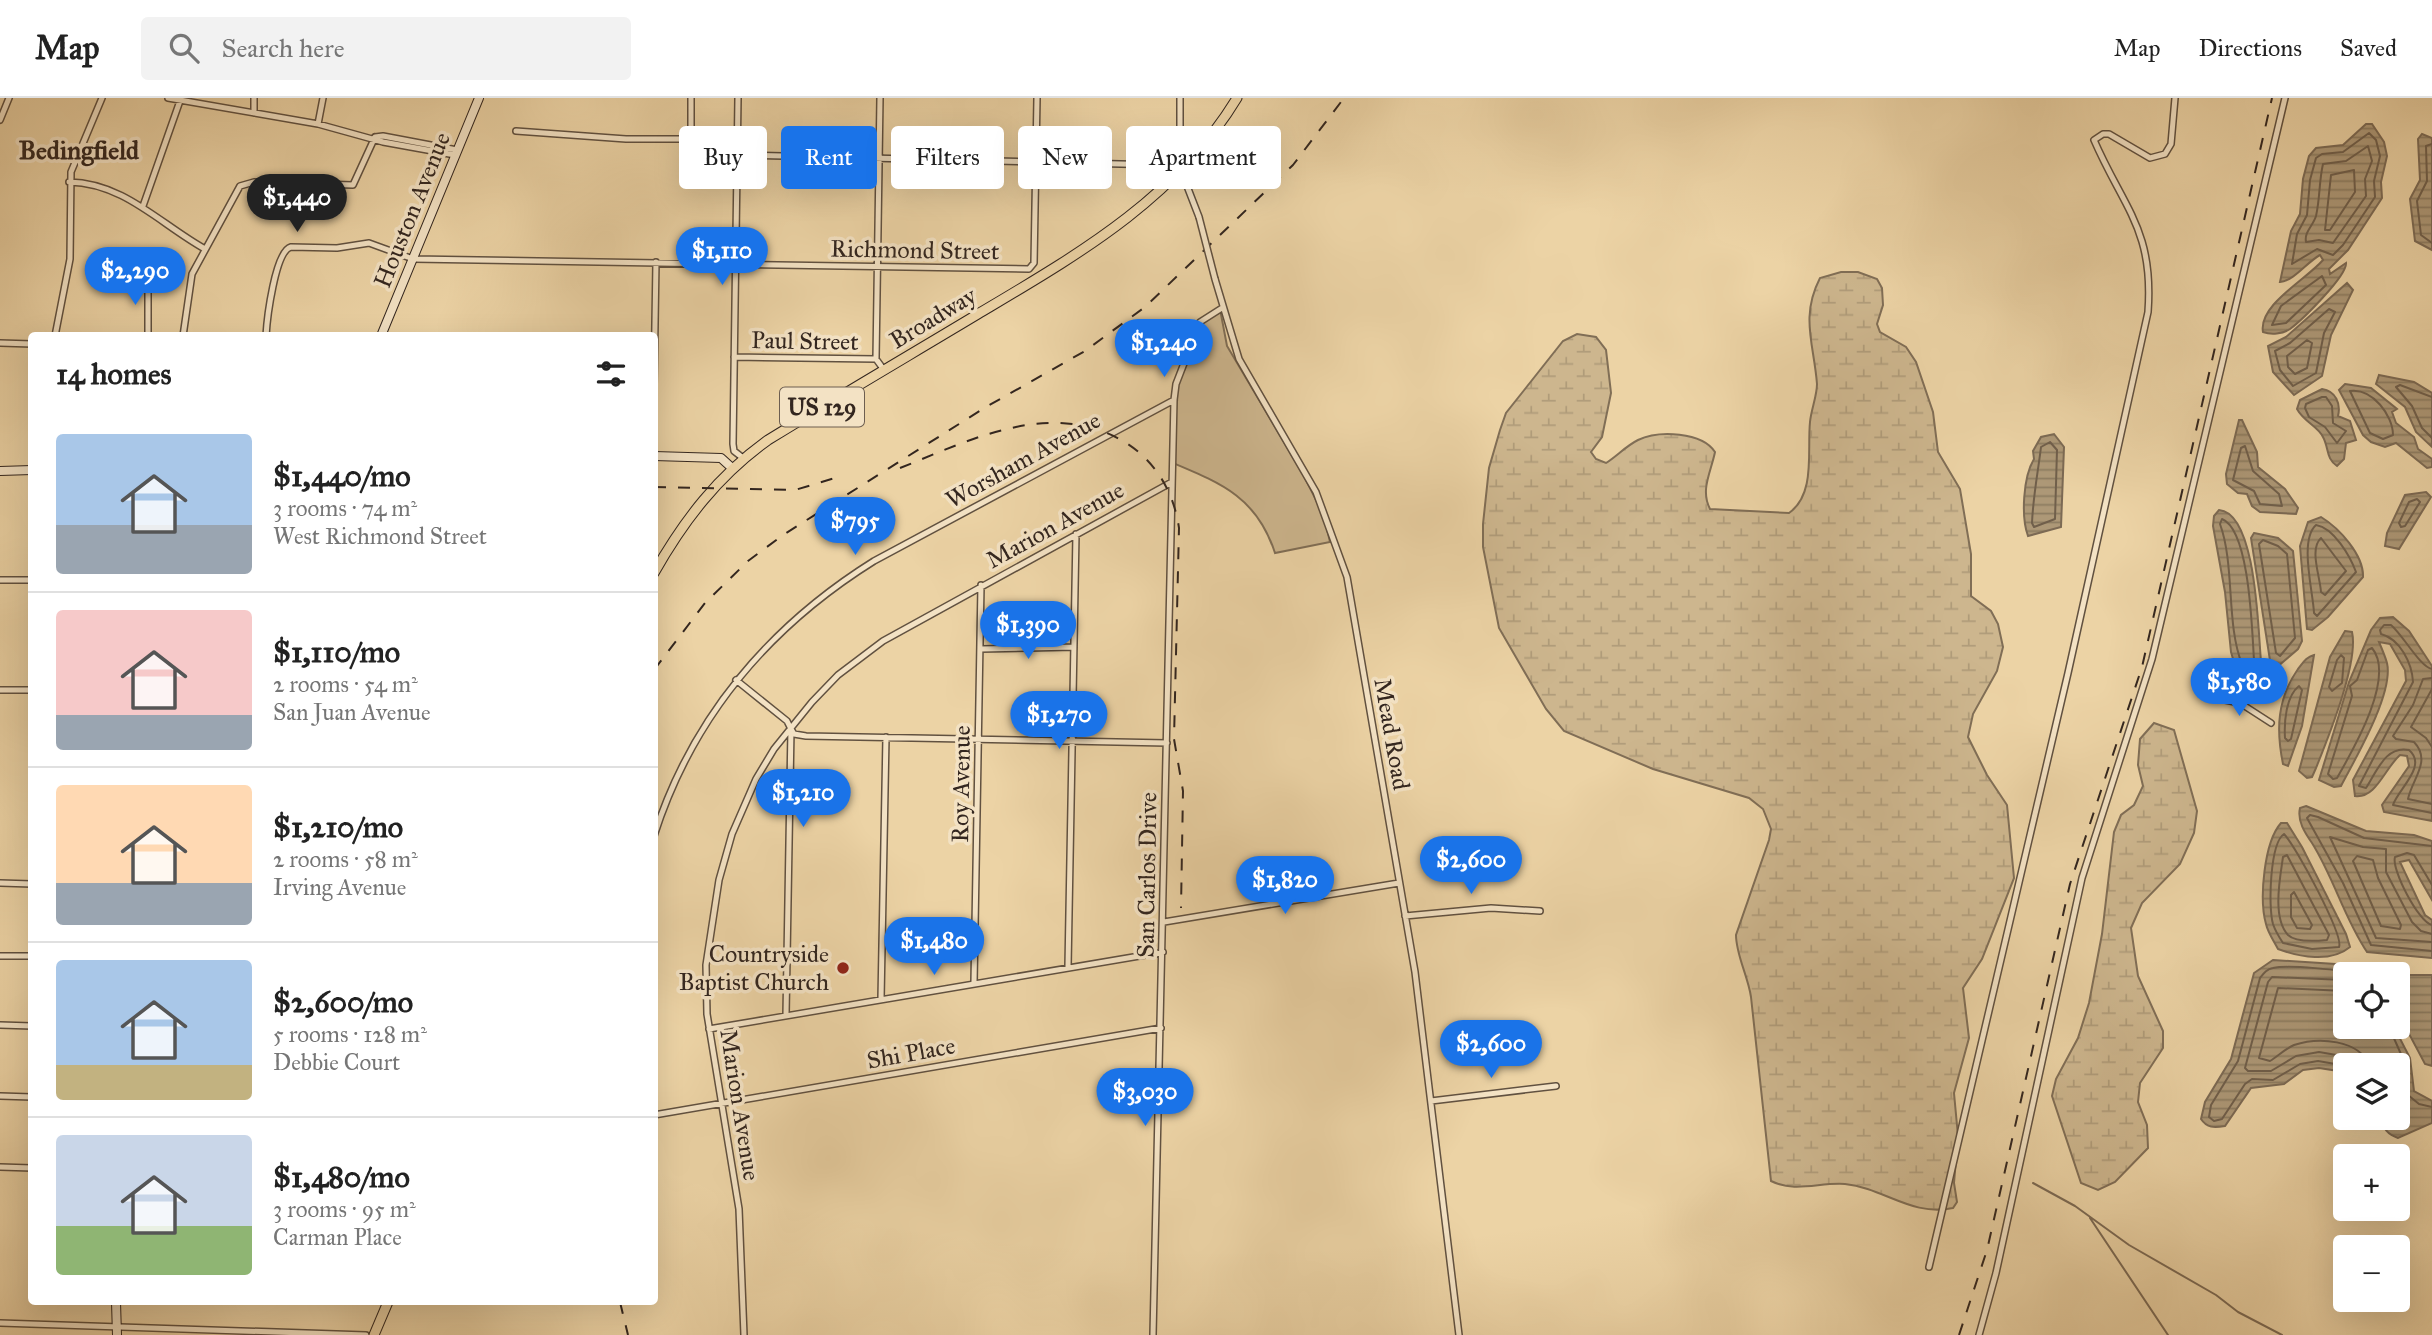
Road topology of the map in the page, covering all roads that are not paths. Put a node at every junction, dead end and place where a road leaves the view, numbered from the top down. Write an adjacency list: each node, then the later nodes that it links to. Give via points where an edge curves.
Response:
1 (9, 98): 16 (street)
2 (103, 98): 32 (street)
3 (168, 98): 15 (street)
4 (254, 98): 17 (street)
5 (323, 98): 19 (street)
6 (479, 98): 28 (street, Houston Avenue)
7 (691, 98): 20 (street)
8 (738, 98): 21 (street)
9 (880, 98): 30 (street)
10 (1037, 98): 22 (street)
11 (1180, 98): 23 (street)
12 (1237, 98): 24 (main road, Broadway / US 129)
13 (2175, 98): 108 (street, via 2171,144 2165,155 2150,158 2109,134 2094,140 2144,242 2148,312)
14 (2285, 98): 118 (street, via 2152,659 2082,878)
15 (181, 99): 17 (street); 37 (street)
16 (2, 111): 18 (street)
17 (254, 113): 19 (street)
18 (0, 120)
19 (318, 124): 26 (street)
20 (691, 126)
21 (737, 126)
22 (1037, 126)
23 (1180, 126)
24 (1219, 126)
25 (516, 131): 27 (street)
26 (375, 138): 28 (street); 38 (street, via 353,185 242,184)
27 (679, 139)
28 (456, 153): 39 (street, Houston Avenue)
29 (767, 156): 30 (street)
30 (879, 158): 31 (street); 42 (street)
31 (1018, 162)
32 (69, 181): 37 (street, via 103,187); 47 (street, via 69,259)
33 (736, 189): 41 (street)
34 (1035, 189): 43 (street, via 1034,263)
35 (1160, 189): 45 (main road, Broadway / US 129, via 1105,237)
36 (1188, 189): 46 (street, Mead Road, bridge)
37 (143, 206): 38 (street)
38 (205, 248): 49 (street, via 191,277)
39 (413, 259): 40 (street, Richmond Street); 50 (street, Richmond Street, via 369,243 285,248); 51 (street, Houston Avenue)
40 (656, 262): 41 (street, Richmond Street); 52 (street)
41 (735, 263): 42 (street, Richmond Street); 55 (street)
42 (878, 267): 43 (street, Richmond Street); 56 (street)
43 (1024, 270): 45 (street, Richmond Street)
44 (148, 279): 48 (street)
45 (1029, 283): 57 (main road, Broadway / US 129)
46 (1222, 308): 58 (street, San Carlos Drive, via 1200,322); 84 (street, Mead Road, via 1238,359 1316,492 1341,554)
47 (56, 332)
48 (148, 332)
49 (184, 332)
50 (266, 332)
51 (383, 332)
52 (655, 332)
53 (0, 344): 54 (street)
54 (28, 344)
55 (734, 357): 56 (street, Paul Street); 60 (street, via 733,448)
56 (876, 359): 57 (street)
57 (884, 370): 60 (main road, Broadway / US 129)
58 (1174, 400): 64 (street, San Carlos Drive); 72 (street, Worsham Avenue, via 842,581 798,615)
59 (658, 456): 61 (street, via 721,458)
60 (743, 458): 61 (main road, Broadway / US 129)
61 (732, 468): 66 (main road, Broadway / US 129, via 691,514)
62 (28, 470): 63 (street)
63 (0, 471)
64 (1172, 482): 65 (street, Marion Avenue); 81 (street, San Carlos Drive)
65 (1076, 534): 69 (street, Marion Avenue); 70 (street)
66 (658, 567)
67 (0, 580): 68 (street)
68 (28, 580)
69 (981, 585): 71 (street, Roy Avenue); 77 (street, Marion Avenue, via 905,626 869,652 826,688)
70 (1074, 647): 71 (street); 80 (street)
71 (981, 649): 79 (street, Roy Avenue)
72 (736, 680): 77 (street); 82 (street, Worsham Avenue, via 686,758)
73 (0, 690): 74 (street)
74 (28, 690)
75 (2215, 698): 76 (street, via 2240,703)
76 (2271, 723)
77 (791, 729): 78 (street, via 806,736); 95 (street); 99 (street, Marion Avenue, via 747,799 719,880 706,965)
78 (886, 737): 79 (street); 94 (street)
79 (979, 740): 80 (street); 93 (street, Roy Avenue)
80 (1072, 741): 81 (street); 92 (street)
81 (1167, 743): 88 (street, San Carlos Drive)
82 (658, 826)
83 (0, 883): 85 (street)
84 (1399, 883): 87 (street, Mead Road); 88 (street)
85 (28, 884)
86 (1540, 911): 87 (street, via 1492,908)
87 (1405, 916): 103 (street, Mead Road)
88 (1164, 922): 89 (street, San Carlos Drive)
89 (1163, 952): 92 (street); 98 (street, San Carlos Drive)
90 (0, 956): 91 (street)
91 (28, 956)
92 (1068, 967): 93 (street)
93 (974, 983): 94 (street)
94 (881, 999): 95 (street)
95 (786, 1015): 99 (street)
96 (0, 1025): 97 (street)
97 (28, 1026)
98 (1161, 1028): 104 (street, Shi Place); 116 (street, San Carlos Drive)
99 (709, 1029): 104 (street, Marion Avenue)
100 (1556, 1086): 103 (street)
101 (0, 1096): 102 (street)
102 (28, 1097)
103 (1431, 1101): 117 (street, Mead Road)
104 (722, 1103): 105 (street, Shi Place); 115 (street, Marion Avenue, via 739,1209)
105 (658, 1114)
106 (0, 1167): 107 (street)
107 (28, 1168)
108 (1929, 1267)
109 (116, 1305): 112 (street)
110 (387, 1305): 114 (main road)
111 (0, 1323): 112 (street)
112 (117, 1331): 113 (street)
113 (366, 1335)
114 (374, 1335)
115 (744, 1335)
116 (1153, 1335)
117 (1459, 1335)
118 (1979, 1335)

